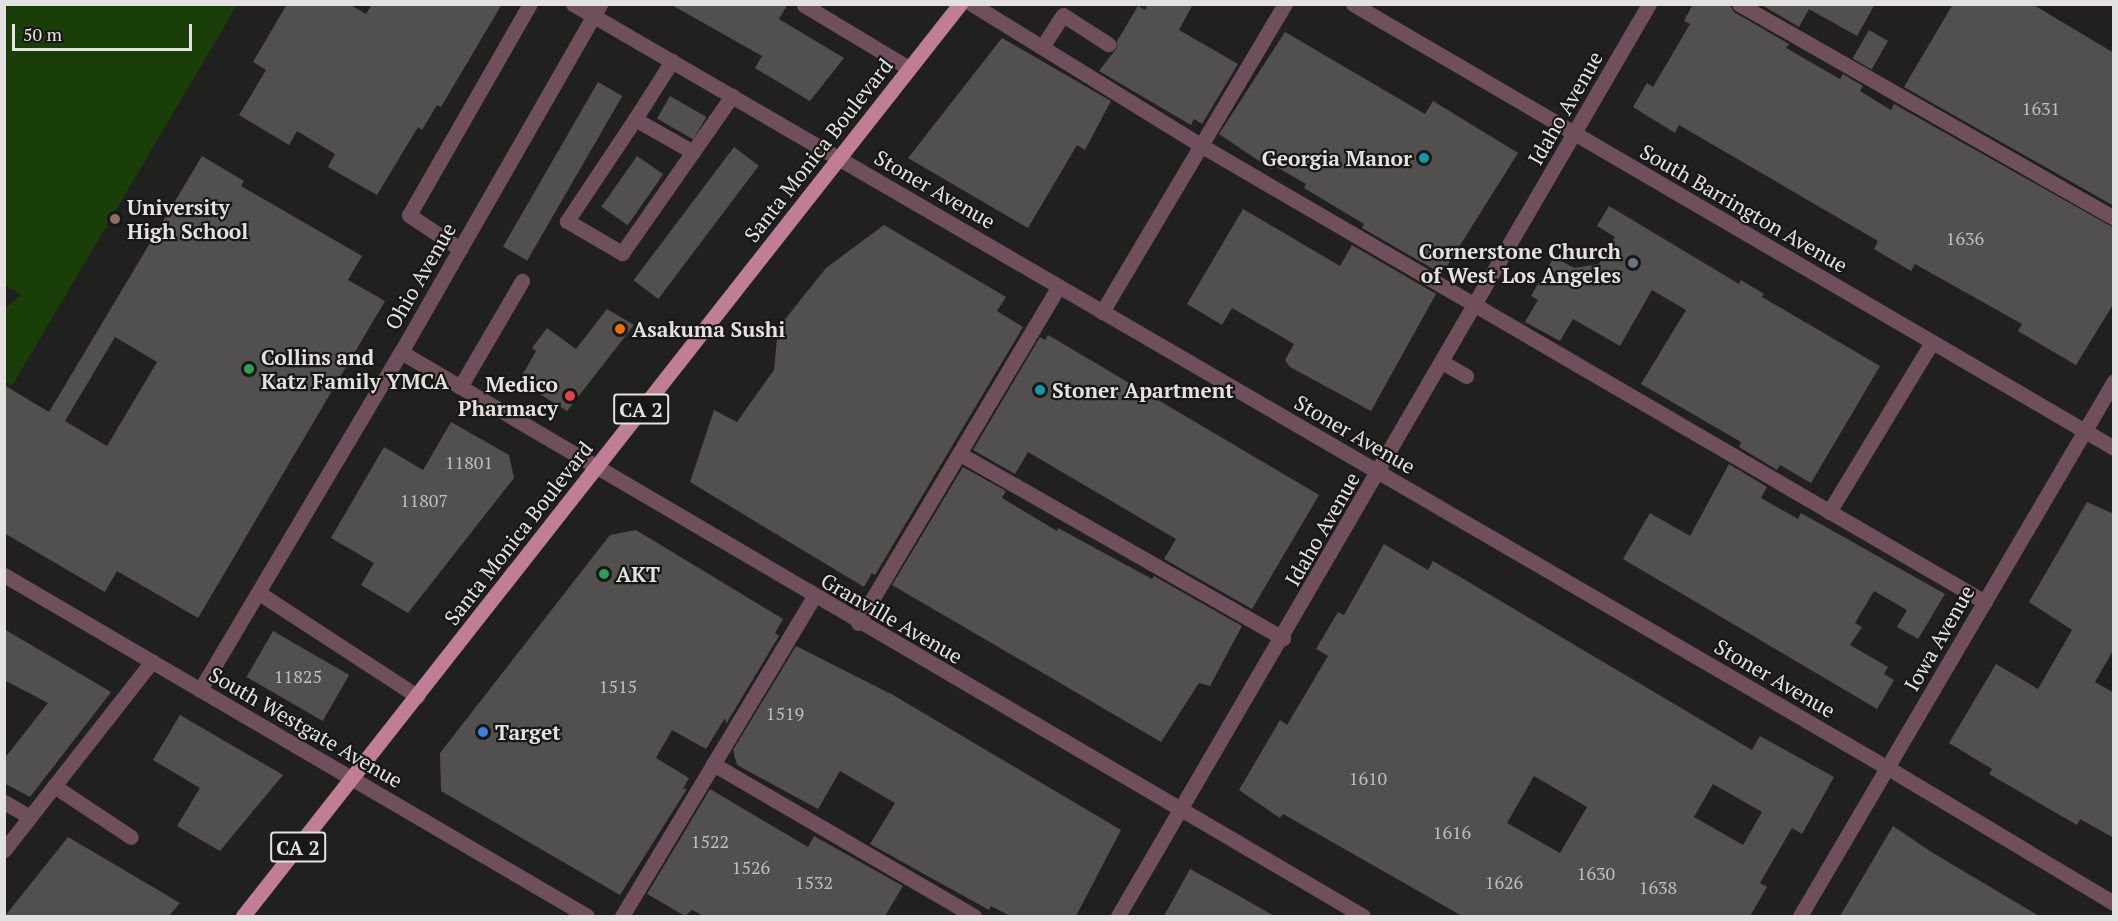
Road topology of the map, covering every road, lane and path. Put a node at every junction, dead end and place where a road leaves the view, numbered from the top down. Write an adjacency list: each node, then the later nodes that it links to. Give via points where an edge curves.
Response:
1 (530, 4): 22 (street, via 409,215)
2 (573, 4): 10 (street, Stoner Avenue)
3 (960, 4): 14 (main road, Santa Monica Boulevard / CA 2)
4 (972, 4): 12 (street)
5 (1285, 4): 18 (street)
6 (1353, 4): 17 (street, South Barrington Avenue)
7 (1649, 4): 17 (street, Idaho Avenue)
8 (1739, 4): 21 (street)
9 (804, 5): 14 (street)
10 (596, 10): 13 (street, Stoner Avenue); 22 (street, Ohio Avenue)
11 (1108, 44): 12 (street, via 1063,15)
12 (1042, 47): 18 (street)
13 (672, 61): 15 (street, Stoner Avenue); 16 (street)
14 (909, 68): 20 (main road, Santa Monica Boulevard / CA 2)
15 (732, 96): 19 (street); 20 (street, Stoner Avenue)
16 (635, 119): 19 (street); 19 (street, via 567,221 622,253)
17 (1576, 134): 25 (street, Idaho Avenue); 27 (street, South Barrington Avenue)
18 (1202, 146): 25 (street); 26 (street)
19 (693, 152)
20 (838, 158): 24 (street, Stoner Avenue); 36 (main road, Santa Monica Boulevard / CA 2)
21 (2114, 218)
22 (460, 249): 28 (street, Ohio Avenue)
23 (522, 281): 32 (street)
24 (1059, 286): 26 (street, Stoner Avenue); 35 (street)
25 (1474, 304): 29 (street, Idaho Avenue); 38 (street)
26 (1102, 312): 37 (street, Stoner Avenue)
27 (1932, 342): 33 (street, South Barrington Avenue); 38 (street)
28 (401, 352): 32 (street, Granville Avenue); 40 (street, Ohio Avenue)
29 (1442, 362): 30 (street); 37 (street, Idaho Avenue)
30 (1466, 376)
31 (2114, 381): 33 (street, Iowa Avenue)
32 (460, 387): 36 (street, Granville Avenue)
33 (2084, 430): 34 (street, South Barrington Avenue); 42 (street, Iowa Avenue)
34 (2114, 447)
35 (960, 454): 43 (street); 44 (street)
36 (596, 466): 41 (street, Granville Avenue); 47 (main road, Santa Monica Boulevard / CA 2)
37 (1379, 472): 44 (street, Idaho Avenue); 49 (street, Stoner Avenue)
38 (1829, 512): 42 (street)
39 (4, 575): 45 (street, South Westgate Avenue)
40 (259, 593): 46 (street, Ohio Avenue); 47 (street)
41 (814, 597): 43 (street, Granville Avenue); 48 (street)
42 (1985, 602): 49 (street, Iowa Avenue)
43 (858, 623): 53 (street, Granville Avenue)
44 (1283, 638): 53 (street, Idaho Avenue)
45 (152, 661): 46 (street, South Westgate Avenue); 51 (street)
46 (200, 690): 50 (street, South Westgate Avenue)
47 (417, 696): 50 (main road, Santa Monica Boulevard / CA 2)
48 (713, 764): 61 (street); 62 (street)
49 (1888, 768): 57 (street, Stoner Avenue); 65 (street, Iowa Avenue)
50 (352, 777): 58 (street, South Westgate Avenue); 59 (main road, Santa Monica Boulevard / CA 2)
51 (54, 786): 54 (street); 55 (street)
52 (4, 802): 54 (street)
53 (1181, 809): 63 (street, Idaho Avenue); 64 (street, Granville Avenue)
54 (30, 818): 56 (street)
55 (131, 837)
56 (4, 850)
57 (2114, 903)
58 (568, 912): 60 (street, South Westgate Avenue)
59 (243, 916)
60 (586, 916)
61 (622, 916)
62 (974, 916)
63 (1118, 916)
64 (1363, 916)
65 (1800, 916)

